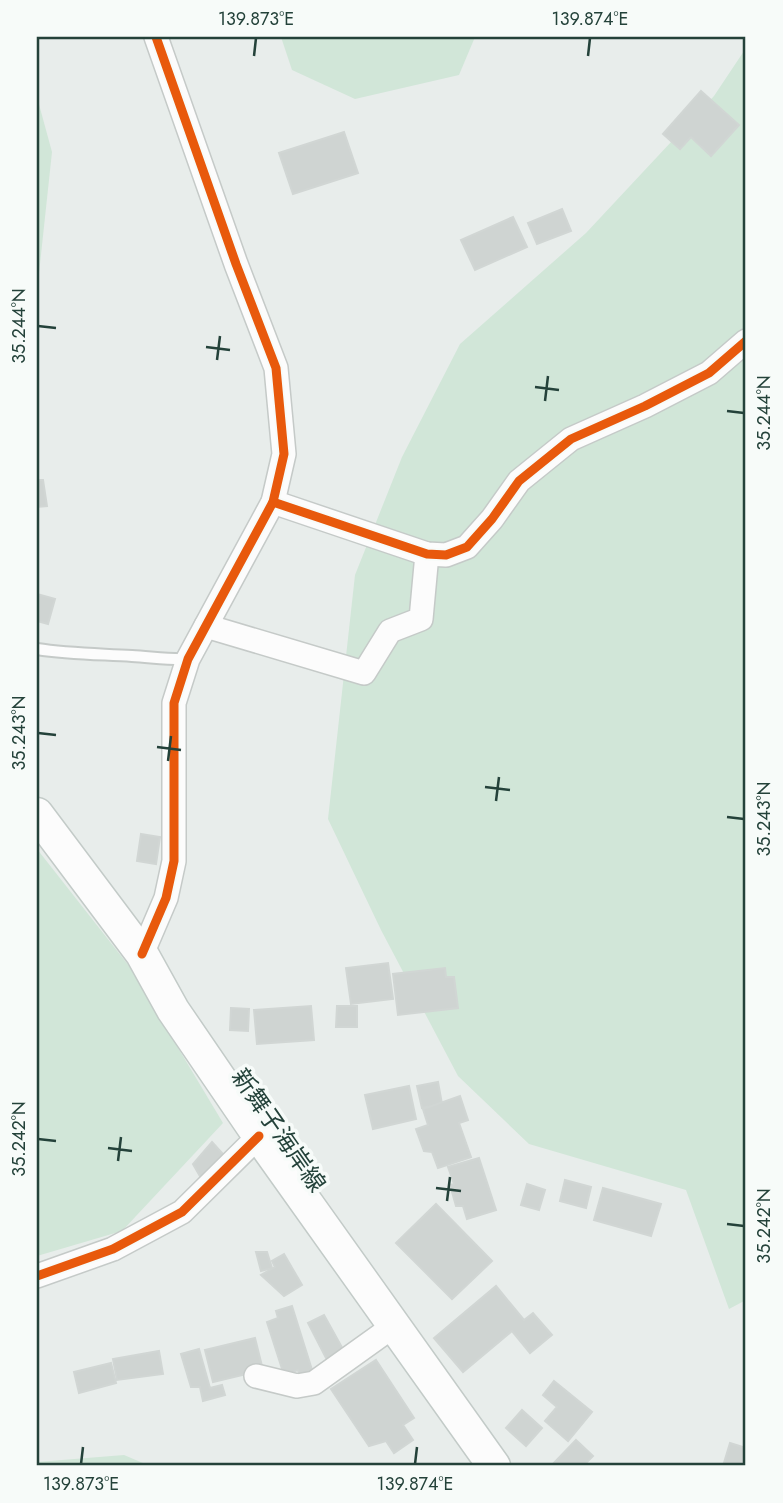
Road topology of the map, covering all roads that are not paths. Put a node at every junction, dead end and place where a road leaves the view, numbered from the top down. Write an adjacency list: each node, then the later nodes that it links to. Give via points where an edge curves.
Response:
1 (156, 37): 3 (street, via 276,368 284,454)
2 (746, 341): 4 (street, via 709,373 571,439 519,481 467,547 446,555)
3 (273, 502): 4 (street); 5 (street)
4 (427, 554): 5 (street, via 421,619 390,631 364,673)
5 (206, 626): 7 (street)
6 (37, 649): 7 (lane)
7 (188, 659): 9 (street, via 174,703 174,861 166,898)
8 (37, 814): 9 (main road, 新舞子海岸線)
9 (142, 954): 10 (main road, 新舞子海岸線, via 173,1010)
10 (259, 1136): 11 (street, via 181,1212 113,1249); 12 (main road, 新舞子海岸線)
11 (37, 1276)
12 (395, 1325): 13 (street, via 314,1382 296,1386); 14 (main road, 新舞子海岸線)
13 (256, 1376)
14 (494, 1466)

